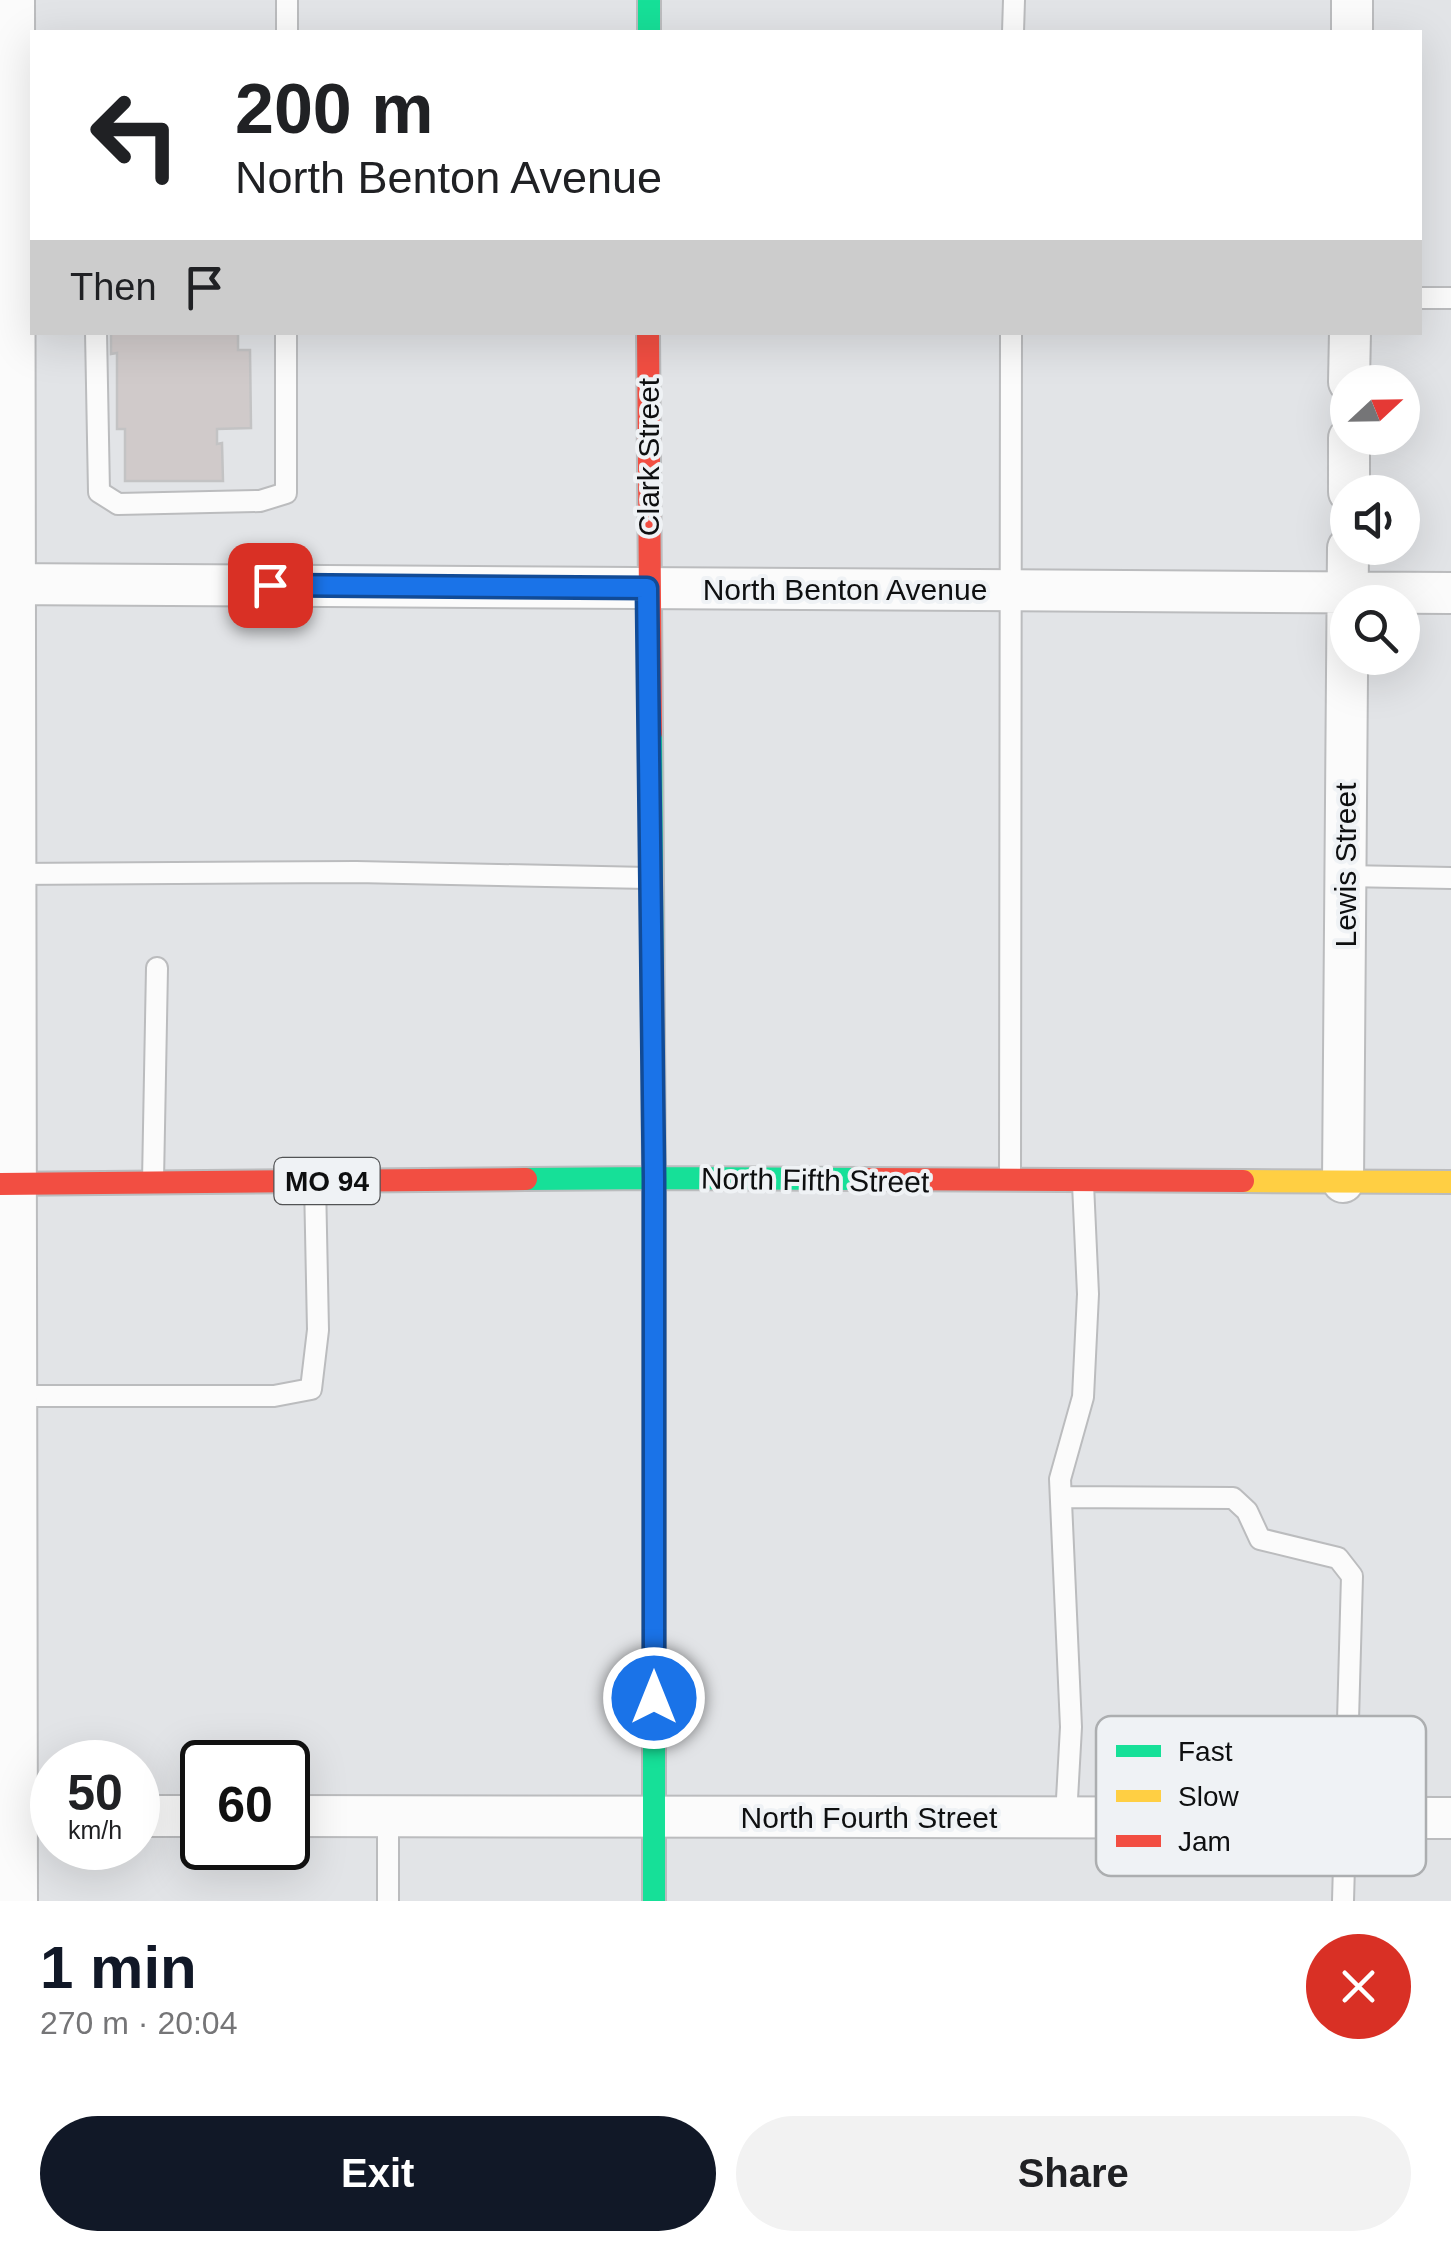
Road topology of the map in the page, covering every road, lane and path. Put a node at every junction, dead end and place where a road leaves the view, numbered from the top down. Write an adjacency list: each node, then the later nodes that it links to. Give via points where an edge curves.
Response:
1 (14, 0): 12 (street)
2 (287, 0): 6 (lane)
3 (649, 0): 7 (main road)
4 (1014, 0): 8 (lane)
5 (1352, 0): 9 (street)
6 (287, 30)
7 (649, 30)
8 (1013, 30)
9 (1352, 30)
10 (1422, 298): 11 (lane)
11 (1451, 298)
12 (7, 301): 19 (street)
13 (96, 335): 14 (lane, via 100,492 118,504 260,502 286,494)
14 (286, 335)
15 (648, 335): 20 (main road, Clark Street)
16 (1011, 335): 21 (lane)
17 (1350, 335): 18 (street)
18 (1349, 365)
19 (7, 584): 20 (street, North Benton Avenue); 26 (street)
20 (647, 588): 21 (street, North Benton Avenue); 28 (main road, Clark Street)
21 (1009, 590): 22 (street, North Benton Avenue); 33 (lane)
22 (1330, 592)
23 (1420, 593): 24 (street, North Benton Avenue)
24 (1451, 593)
25 (1347, 675): 27 (street, Lewis Street)
26 (7, 874): 28 (lane); 38 (street)
27 (1345, 876): 29 (lane); 35 (street, Lewis Street)
28 (650, 878): 31 (main road, Clark Street)
29 (1451, 878)
30 (157, 968): 37 (lane)
31 (654, 1178): 32 (main road, North Fifth Street / MO 94); 33 (main road, North Fifth Street); 45 (main road, Clark Street)
32 (315, 1182): 37 (main road, North Fifth Street / MO 94); 39 (lane, via 318,1330 310,1389 274,1396)
33 (1010, 1182): 34 (main road, North Fifth Street)
34 (1083, 1182): 35 (main road, North Fifth Street); 40 (lane, via 1083,1397)
35 (1343, 1182): 36 (main road, North Fifth Street)
36 (1451, 1182)
37 (153, 1183): 38 (main road, North Fifth Street / MO 94)
38 (8, 1184): 39 (street)
39 (16, 1396): 42 (street)
40 (1060, 1497): 41 (lane, via 1233,1498 1260,1539 1338,1558 1352,1576 1354,1596); 46 (lane, via 1071,1728)
41 (1350, 1716)
42 (23, 1816): 51 (street)
43 (310, 1816): 44 (street, North Fourth Street)
44 (388, 1816): 45 (street, North Fourth Street); 52 (lane)
45 (654, 1817): 46 (street, North Fourth Street); 53 (main road, Clark Street)
46 (1066, 1817): 47 (street, North Fourth Street)
47 (1096, 1817)
48 (1426, 1818): 49 (street, North Fourth Street)
49 (1451, 1818)
50 (1344, 1876): 54 (lane)
51 (17, 1901)
52 (388, 1901)
53 (654, 1901)
54 (1343, 1901)

